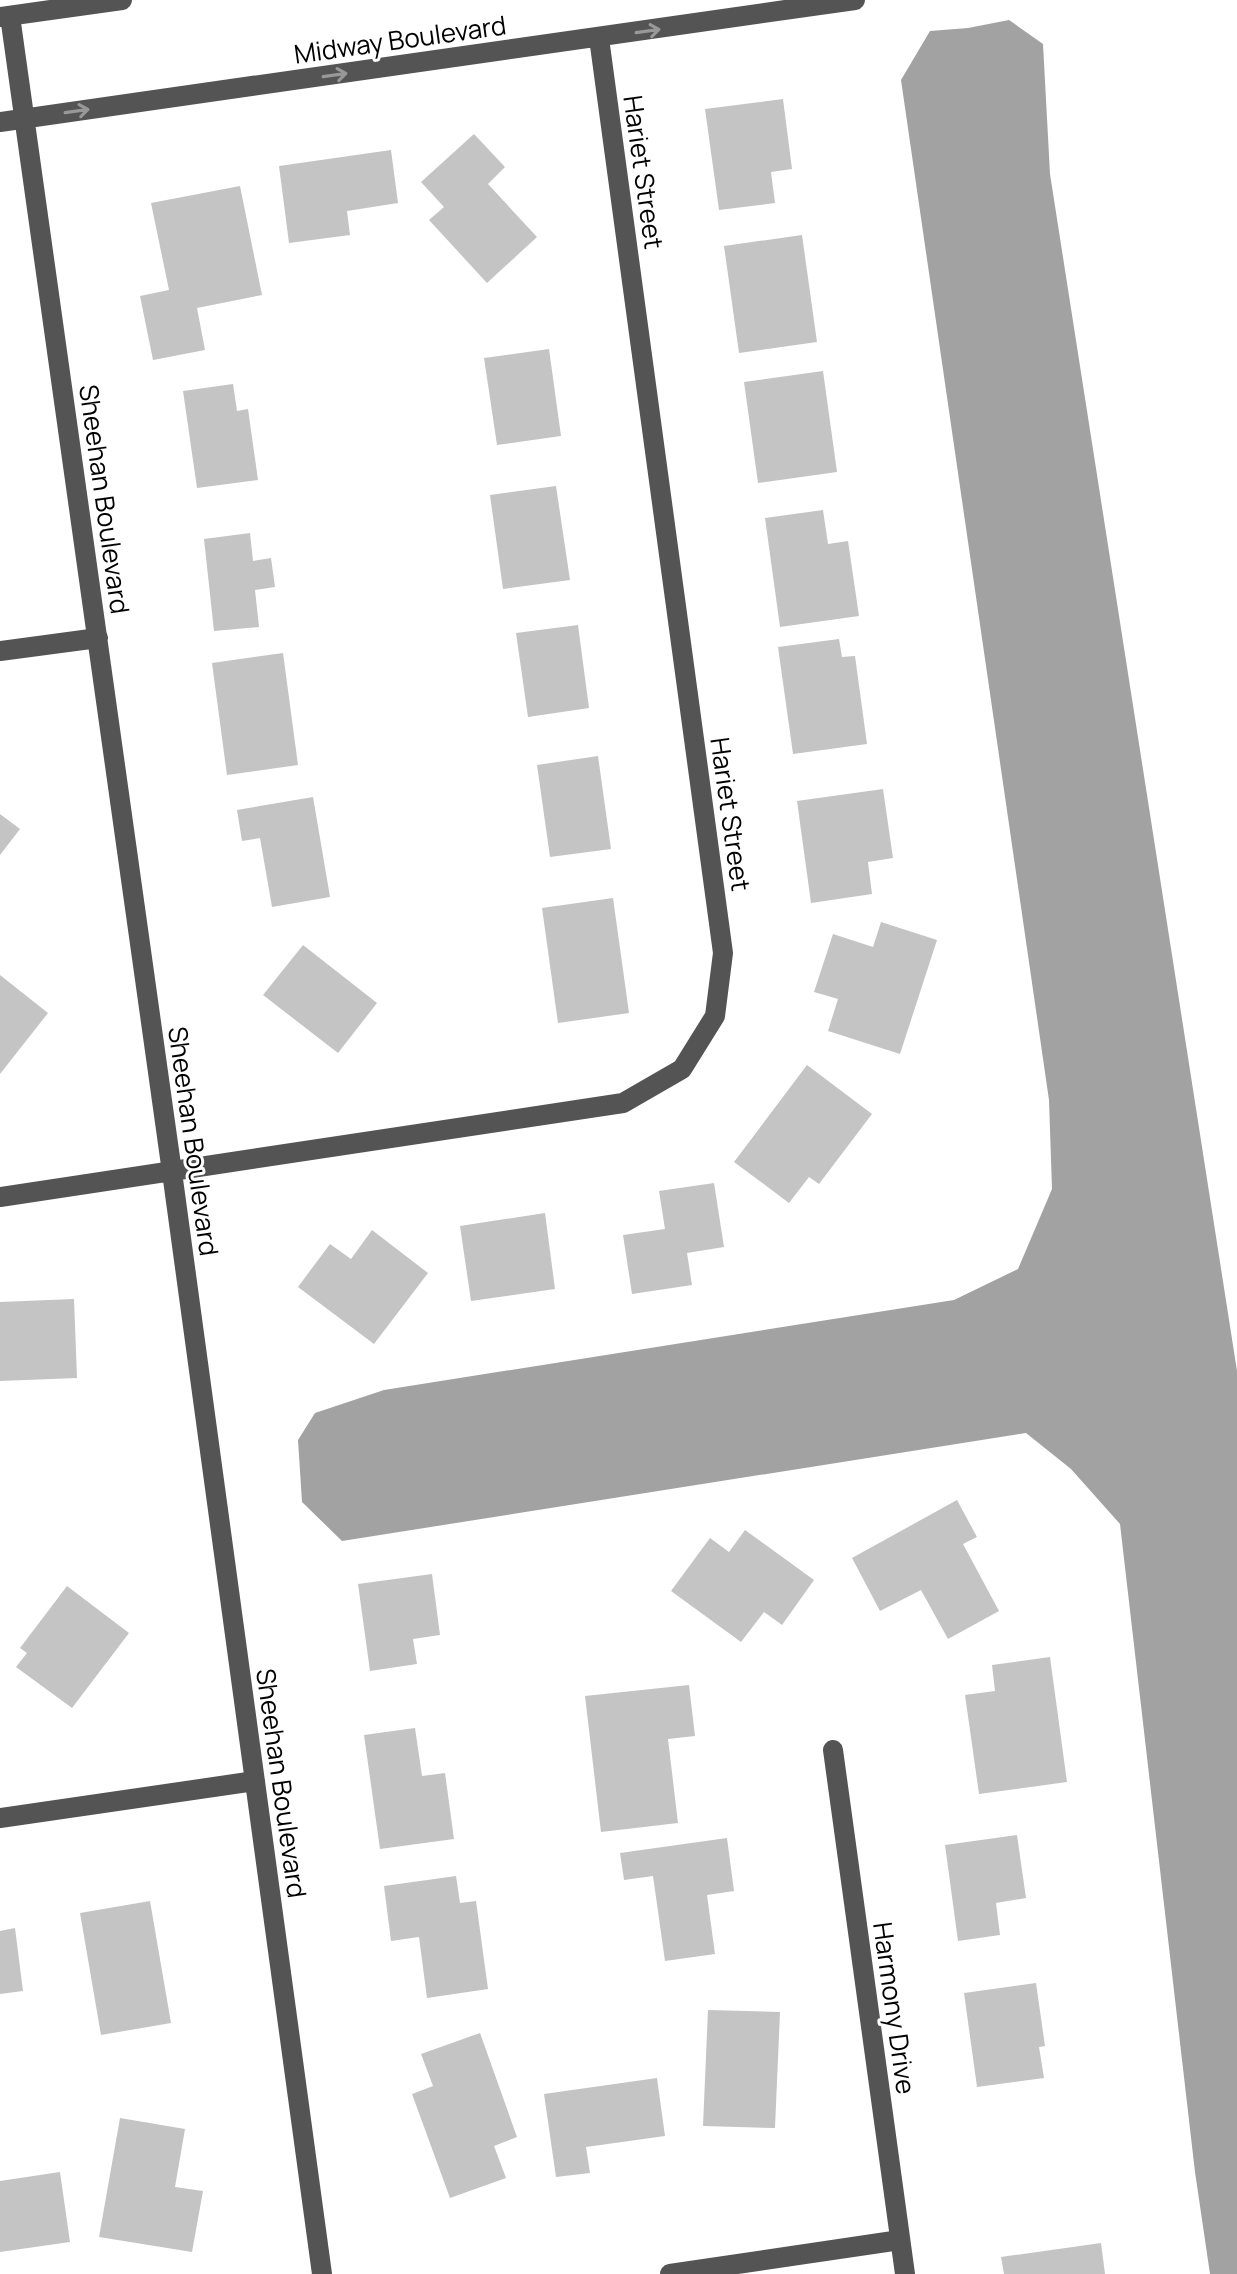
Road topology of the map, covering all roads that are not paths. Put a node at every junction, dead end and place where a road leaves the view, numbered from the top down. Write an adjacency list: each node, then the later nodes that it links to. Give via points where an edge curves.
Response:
1 (122, 0): 3 (street)
2 (855, 0): 4 (street, Midway Boulevard, one-way to 2)
3 (5, 16): 5 (street, Sheehan Boulevard)
4 (599, 38): 5 (street, Midway Boulevard, one-way to 4); 9 (street, Hariet Street, via 723,953 715,1016 682,1069 623,1103)
5 (25, 118): 6 (street, Midway Boulevard); 7 (street, Sheehan Boulevard)
6 (0, 122)
7 (98, 638): 8 (street); 9 (street, Sheehan Boulevard)
8 (0, 651)
9 (172, 1172): 10 (street, Hariet Street); 12 (street, Sheehan Boulevard)
10 (0, 1197)
11 (833, 1750): 14 (street, Harmony Drive)
12 (255, 1781): 13 (street); 15 (street, Sheehan Boulevard)
13 (0, 1818)
14 (900, 2240): 16 (street); 17 (street, Harmony Drive)
15 (322, 2274)
16 (670, 2274)
17 (905, 2274)

